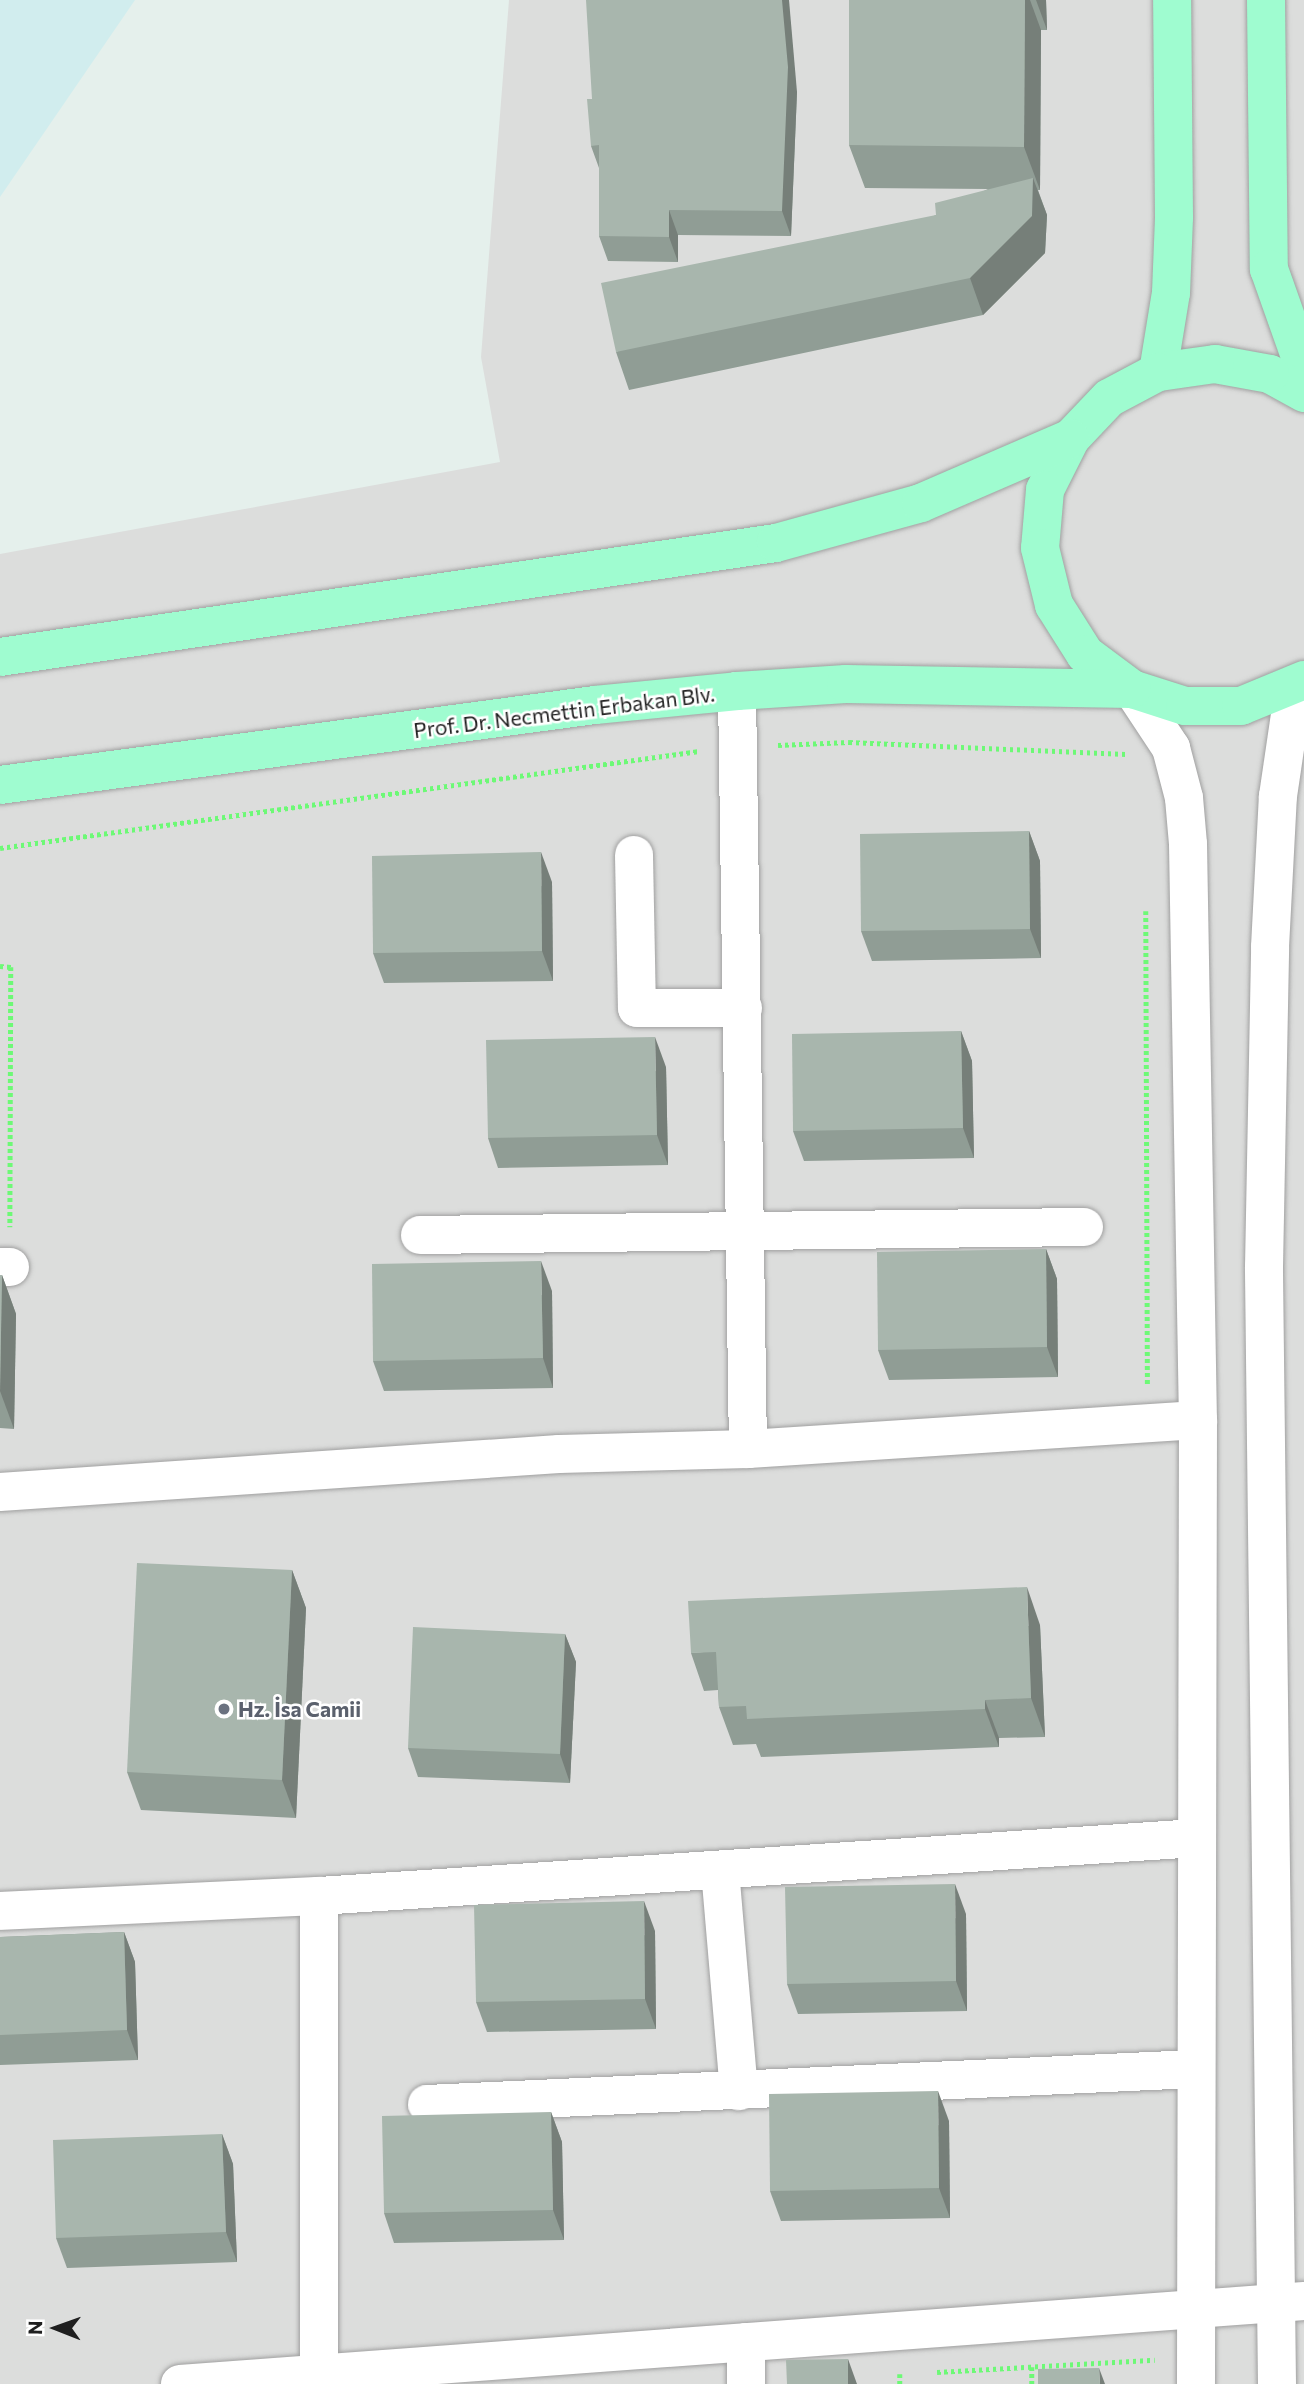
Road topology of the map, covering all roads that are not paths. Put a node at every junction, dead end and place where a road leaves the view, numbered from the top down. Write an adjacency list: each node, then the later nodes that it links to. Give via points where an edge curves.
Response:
1 (1172, 0): 4 (main road, via 1174,216 1171,293)
2 (1266, 0): 3 (main road, via 1269,269)
3 (1304, 368)
4 (1158, 372): 5 (main road, via 1215,363 1270,374); 6 (main road, via 1109,398)
5 (1304, 393)
6 (1071, 438): 7 (main road, via 921,503 776,543); 9 (main road, via 1045,490 1040,548 1045,571 1054,605 1085,654)
7 (0, 657)
8 (1299, 684): 9 (main road, via 1241,706 1185,706); 27 (street, via 1278,796 1265,1267 1266,1742)
9 (1132, 689): 10 (main road, Prof. Dr. Necmettin Erbakan Blv., via 846,684); 17 (street, via 1171,747 1185,809)
10 (737, 691): 11 (main road, Prof. Dr. Necmettin Erbakan Blv., via 594,705); 13 (street)
11 (0, 785)
12 (634, 855): 13 (street, via 637,1008)
13 (743, 1008): 15 (street)
14 (1084, 1227): 15 (street)
15 (746, 1234): 16 (street); 18 (street)
16 (419, 1235)
17 (1198, 1420): 18 (street); 20 (street)
18 (748, 1449): 19 (street, via 559,1454)
19 (0, 1492)
20 (1197, 1838): 21 (street); 24 (street)
21 (720, 1870): 22 (street); 25 (street)
22 (319, 1896): 23 (street); 30 (street)
23 (0, 1911)
24 (1196, 2069): 25 (street); 28 (street)
25 (739, 2091): 26 (street)
26 (427, 2104)
27 (1290, 2302): 28 (street); 34 (street)
28 (1194, 2310): 29 (street); 33 (street)
29 (746, 2342): 30 (street); 32 (street)
30 (318, 2380): 31 (street)
31 (180, 2384)
32 (746, 2384)
33 (1196, 2384)
34 (1277, 2384)

